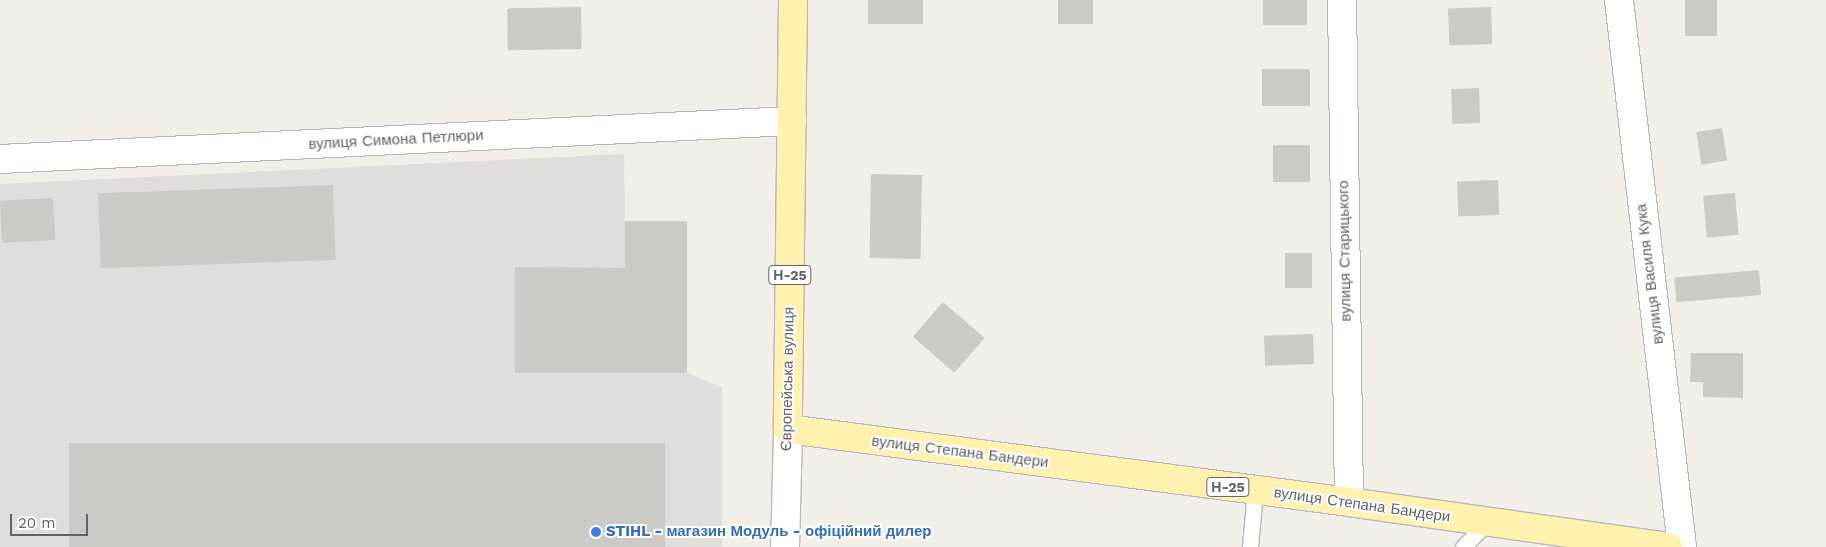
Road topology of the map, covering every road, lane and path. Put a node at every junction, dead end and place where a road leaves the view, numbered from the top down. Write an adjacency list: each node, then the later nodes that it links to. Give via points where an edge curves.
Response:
1 (793, 0): 4 (main road, Європейська вулиця / Н-25)
2 (1342, 0): 8 (street, вулиця Старицького)
3 (1618, 0): 14 (street, вулиця Василя Кука)
4 (792, 121): 5 (street, вулиця Симона Петлюри); 6 (main road, Європейська вулиця / Н-25)
5 (0, 159)
6 (788, 429): 7 (main road, вулиця Степана Бандери / Н-25); 10 (street, Європейська вулиця)
7 (1255, 490): 8 (main road, вулиця Степана Бандери / Н-25); 11 (lane)
8 (1349, 502): 9 (main road, вулиця Степана Бандери / Н-25)
9 (1487, 522): 12 (lane); 13 (main road, вулиця Степана Бандери / Н-25)
10 (785, 547)
11 (1250, 547)
12 (1463, 547)
13 (1668, 547)
14 (1682, 547)

